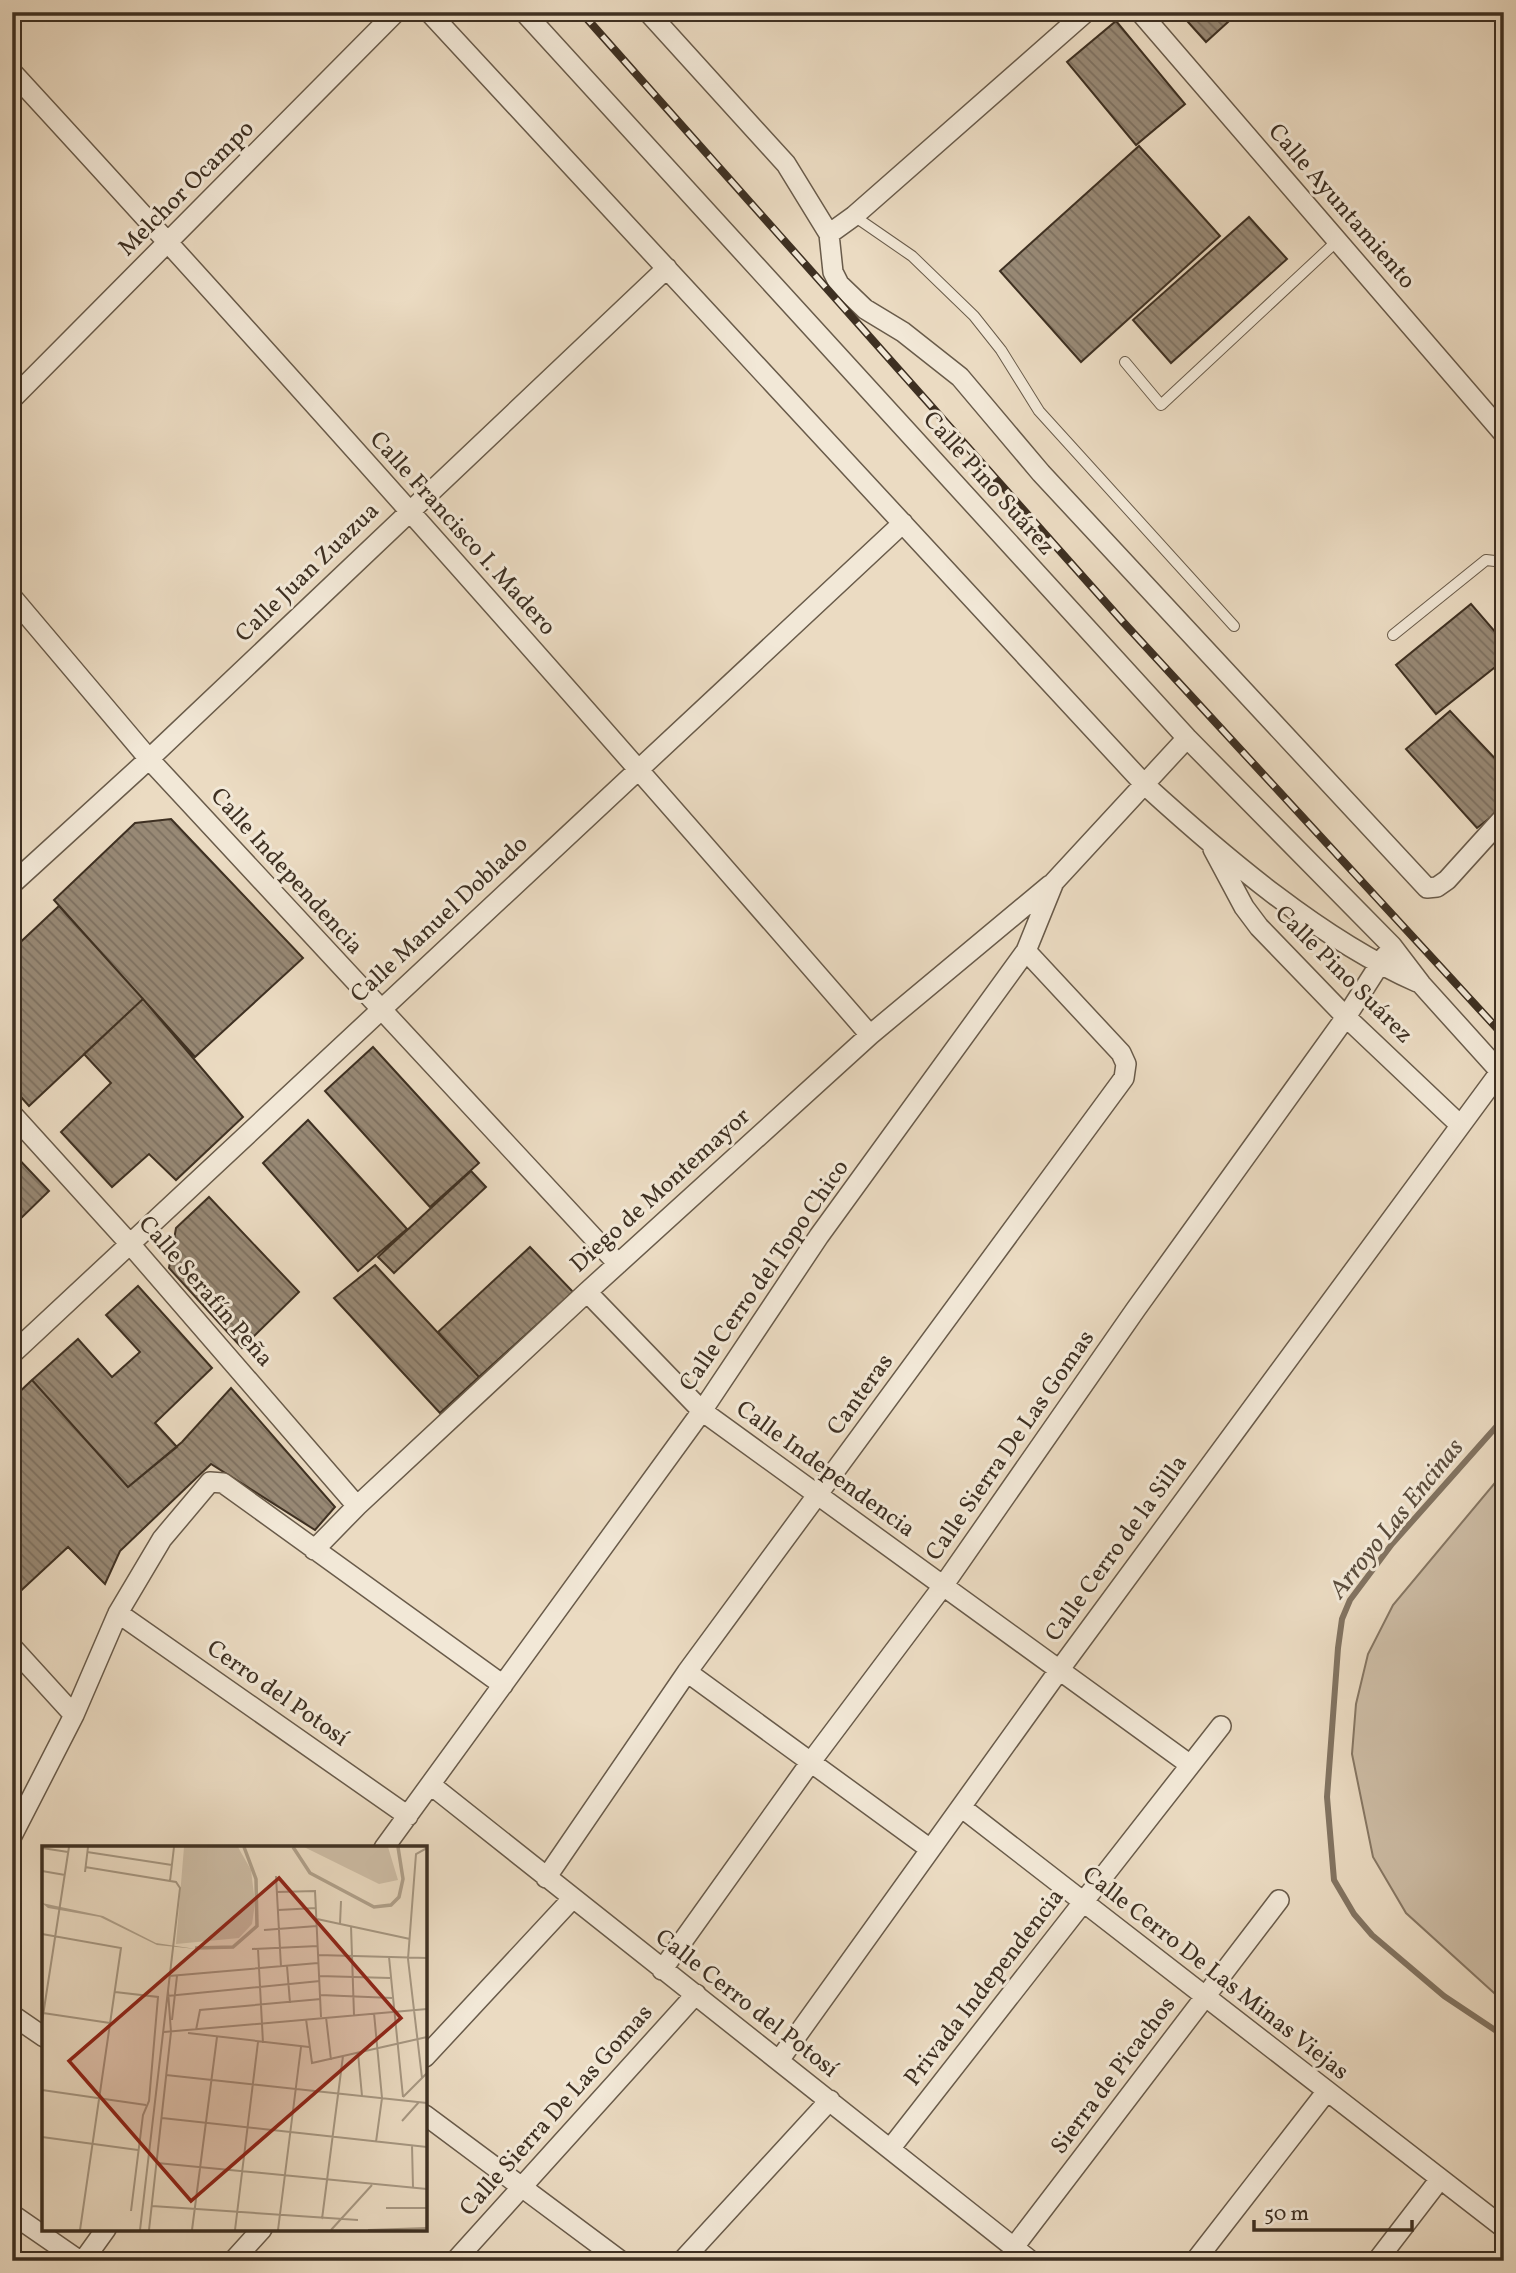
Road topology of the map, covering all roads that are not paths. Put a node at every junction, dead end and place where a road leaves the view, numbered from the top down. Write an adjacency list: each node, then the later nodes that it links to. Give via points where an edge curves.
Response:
1 (396, 12): 11 (street, Melchor Ocampo)
2 (429, 12): 12 (street, Calle Pino Suárez)
3 (524, 12): 22 (street, Calle Pino Suárez)
4 (648, 12): 9 (street, via 786,164)
5 (1086, 12): 8 (street)
6 (1140, 12): 10 (street, Calle Ayuntamiento)
7 (12, 72): 11 (street, Calle Francisco I. Madero)
8 (854, 216): 9 (street); 20 (lane, via 912,256 974,316 1046,420)
9 (829, 234): 26 (street, via 833,272 845,290 960,377 1041,473 1427,888 1440,886)
10 (1337, 241): 13 (lane, via 1161,405); 15 (street, Calle Ayuntamiento)
11 (170, 243): 14 (street, Melchor Ocampo); 16 (street, Calle Francisco I. Madero)
12 (667, 268): 16 (street, Calle Juan Zuazua); 17 (street, Calle Pino Suárez)
13 (1125, 362)
14 (12, 399)
15 (1504, 434)
16 (408, 512): 23 (street, Calle Juan Zuazua); 24 (street, Calle Francisco I. Madero)
17 (903, 523): 24 (street, Calle Manuel Doblado); 25 (street, Calle Pino Suárez)
18 (1504, 562): 21 (lane, via 1486,560)
19 (12, 597): 23 (street, Calle Independencia)
20 (1234, 626)
21 (1392, 635)
22 (1187, 738): 25 (street, Calle Cerro del Topo Chico); 30 (street, Calle Pino Suárez)
23 (149, 759): 29 (street, Calle Juan Zuazua); 34 (street, Calle Independencia)
24 (639, 768): 34 (street, Calle Manuel Doblado); 36 (street, Calle Francisco I. Madero)
25 (1145, 785): 27 (street, Calle Pino Suárez); 28 (street, Calle Cerro del Topo Chico)
26 (1504, 817)
27 (1211, 845): 32 (street, Calle Pino Suárez); 35 (street, Calle Pino Suárez, via 1251,917)
28 (1054, 882): 31 (street, Calle Cerro del Topo Chico); 36 (street, Diego de Montemayor)
29 (12, 884)
30 (1392, 946): 32 (street, Calle Sierra De Las Gomas); 33 (street, Calle Pino Suárez)
31 (1026, 951): 44 (street, Calle Cerro del Topo Chico, via 819,1237); 45 (street, Canteras, via 1121,1054 1126,1064 1124,1078 970,1283)
32 (1379, 965): 33 (street, Calle Pino Suárez); 35 (street, Calle Sierra De Las Gomas)
33 (1421, 984): 37 (street, Calle Pino Suárez)
34 (379, 1010): 40 (street, Calle Manuel Doblado); 41 (street, Calle Independencia)
35 (1346, 1017): 39 (street, Calle Pino Suárez); 48 (street, Calle Sierra De Las Gomas)
36 (870, 1035): 41 (street, Diego de Montemayor)
37 (1502, 1074): 39 (street, Calle Cerro de la Silla)
38 (12, 1114): 40 (street, Calle Serafín Peña)
39 (1459, 1124): 51 (street, Calle Cerro de la Silla)
40 (130, 1244): 43 (street, Calle Manuel Doblado); 46 (street, Calle Serafín Peña)
41 (618, 1264): 42 (street, Diego de Montemayor)
42 (587, 1292): 44 (street, Calle Independencia); 46 (street, Diego de Montemayor)
43 (12, 1354)
44 (702, 1411): 45 (street, Calle Independencia); 53 (street, Calle Cerro del Topo Chico)
45 (819, 1496): 48 (street, Calle Independencia); 52 (street, Canteras)
46 (357, 1506): 47 (street, Diego de Montemayor)
47 (314, 1550): 49 (street, via 223,1483 210,1482 162,1539); 53 (street)
48 (943, 1586): 51 (street, Calle Independencia); 56 (street, Calle Sierra De Las Gomas)
49 (118, 1613): 54 (street); 60 (street, Cerro del Potosí)
50 (12, 1647): 54 (street)
51 (1060, 1669): 57 (street, Calle Independencia); 59 (street, Calle Cerro de la Silla)
52 (687, 1672): 56 (street); 64 (street, Canteras)
53 (503, 1685): 58 (street, Calle Cerro del Topo Chico)
54 (74, 1715): 61 (street)
55 (1221, 1726): 57 (street, Privada Independencia)
56 (810, 1763): 63 (street); 68 (street, Calle Sierra De Las Gomas)
57 (1189, 1764): 67 (street, Privada Independencia)
58 (431, 1785): 60 (street, Calle Cerro del Topo Chico); 64 (street, Calle Cerro del Potosí)
59 (961, 1807): 63 (street, Calle Cerro de la Silla); 67 (street, Calle Cerro De Las Minas Viejas)
60 (408, 1816): 62 (street, Calle Cerro del Topo Chico)
61 (14, 1826)
62 (386, 1846)
63 (930, 1849): 74 (street, Calle Cerro de la Silla)
64 (546, 1878): 65 (street, Calle Cerro del Potosí)
65 (572, 1899): 68 (street, Calle Cerro del Potosí); 73 (street)
66 (1279, 1900): 70 (street, Sierra de Picachos)
67 (1083, 1902): 70 (street, Calle Cerro De Las Minas Viejas); 78 (street, Privada Independencia)
68 (662, 1970): 69 (street, Calle Cerro del Potosí)
69 (696, 1994): 74 (street, Calle Cerro del Potosí); 80 (street, Calle Sierra De Las Gomas)
70 (1205, 1997): 75 (street, Calle Cerro De Las Minas Viejas); 85 (street, Sierra de Picachos)
71 (12, 2015): 72 (street)
72 (42, 2037)
73 (427, 2055)
74 (779, 2059): 76 (street, Calle Cerro del Potosí)
75 (1327, 2091): 79 (street, Calle Cerro De Las Minas Viejas); 92 (street)
76 (830, 2099): 78 (street, Calle Cerro del Potosí); 90 (street)
77 (427, 2116): 80 (street)
78 (890, 2149): 85 (street, Calle Cerro del Potosí)
79 (1440, 2179): 82 (street, Calle Cerro De Las Minas Viejas); 93 (street)
80 (525, 2187): 88 (street, Calle Sierra De Las Gomas); 89 (street)
81 (12, 2214): 86 (street)
82 (1504, 2228)
83 (104, 2231): 86 (street)
84 (260, 2231): 87 (street)
85 (1014, 2247): 91 (street, Calle Cerro del Potosí)
86 (81, 2261)
87 (233, 2261)
88 (454, 2261)
89 (621, 2261)
90 (682, 2261)
91 (1031, 2261)
92 (1195, 2261)
93 (1377, 2261)

